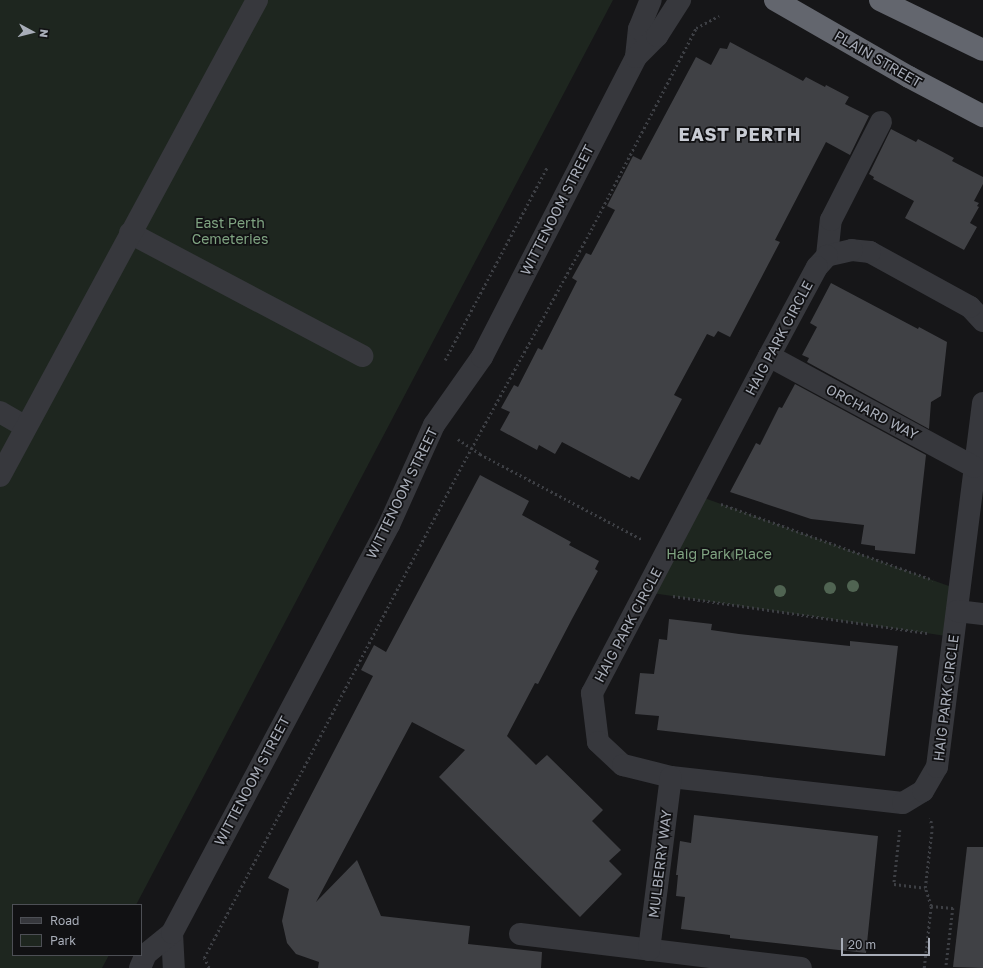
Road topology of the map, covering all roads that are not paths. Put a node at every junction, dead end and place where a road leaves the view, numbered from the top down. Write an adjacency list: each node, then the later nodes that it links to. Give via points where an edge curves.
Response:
1 (257, 0): 10 (street)
2 (651, 0): 7 (street, WITTENOOM STREET, via 639,29)
3 (680, 0): 7 (street, WITTENOOM STREET, via 657,36)
4 (775, 0): 8 (highway, PLAIN STREET)
5 (880, 0): 6 (highway)
6 (983, 50)
7 (636, 57): 23 (street, WITTENOOM STREET, via 482,357 434,425 388,525)
8 (983, 116)
9 (881, 122): 11 (street, via 831,220)
10 (130, 233): 13 (street); 17 (street)
11 (827, 256): 12 (street, via 852,250 870,252 970,307); 14 (street, HAIG PARK CIRCLE, via 817,267)
12 (983, 321)
13 (362, 356)
14 (769, 356): 18 (street, ORCHARD WAY); 22 (street, HAIG PARK CIRCLE, via 592,693 598,742 623,765)
15 (983, 403): 18 (street, HAIG PARK CIRCLE)
16 (0, 412): 17 (street)
17 (26, 427): 19 (street)
18 (974, 467): 20 (street, HAIG PARK CIRCLE)
19 (0, 476)
20 (957, 610): 21 (street); 22 (street, HAIG PARK CIRCLE, via 937,767 923,791 904,803)
21 (983, 614)
22 (671, 777): 25 (street, MULBERRY WAY)
23 (172, 933): 26 (street, WITTENOOM STREET, via 146,954); 27 (street)
24 (520, 934): 25 (street)
25 (649, 950): 28 (street)
26 (140, 968)
27 (174, 968)
28 (800, 968)

